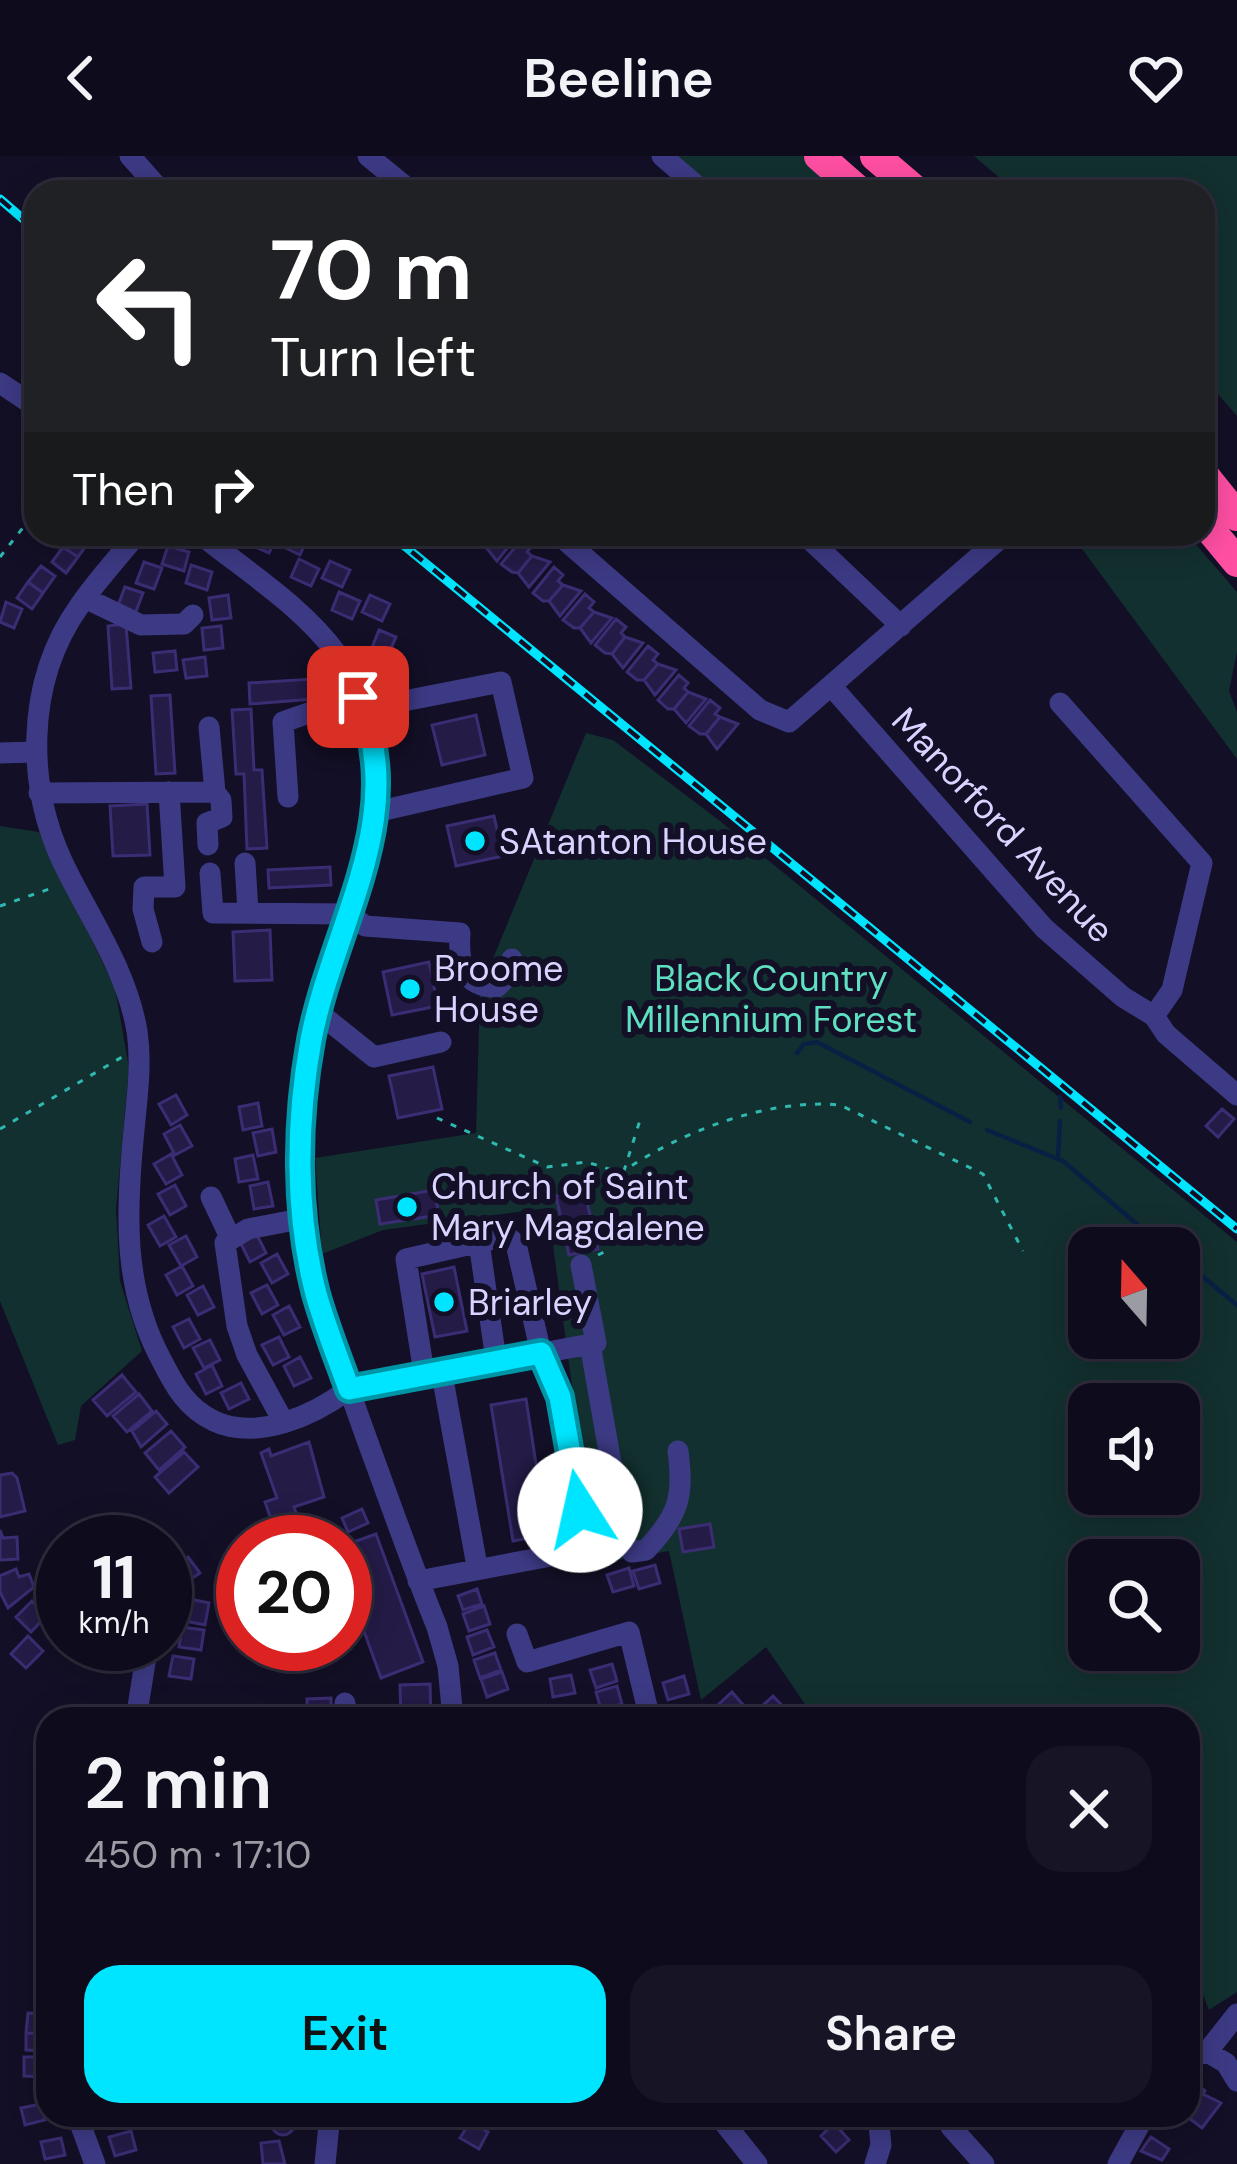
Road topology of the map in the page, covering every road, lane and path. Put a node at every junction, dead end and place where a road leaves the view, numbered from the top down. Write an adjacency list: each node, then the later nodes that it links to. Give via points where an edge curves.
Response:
1 (130, 156): 6 (street)
2 (368, 156): 7 (street)
3 (662, 156): 8 (street)
4 (819, 156): 9 (highway)
5 (875, 156): 10 (highway)
6 (151, 180)
7 (397, 180)
8 (690, 180)
9 (846, 180)
10 (903, 180)
11 (1215, 489): 12 (highway)
12 (1237, 516)
13 (24, 526): 20 (path)
14 (1215, 535): 21 (highway)
15 (127, 546): 22 (street)
16 (215, 546): 26 (street, via 312,626 340,657)
17 (572, 546): 25 (street, via 773,719 789,722)
18 (817, 546): 24 (street)
19 (991, 546): 24 (street)
20 (0, 557)
21 (1237, 562)
22 (85, 598): 23 (street, via 141,625 184,624); 29 (street, via 44,682)
23 (193, 614)
24 (901, 626): 25 (street)
25 (833, 688): 46 (street, Manorford Avenue, via 1044,928)
26 (360, 703): 34 (street, via 283,722); 35 (street); 35 (street, via 501,682 523,778)
27 (1060, 703): 46 (street, via 1202,862 1172,990)
28 (209, 727): 32 (street)
29 (35, 752): 30 (street); 33 (street)
30 (0, 753)
31 (170, 792): 32 (street); 33 (street); 43 (street, via 175,887 144,887)
32 (215, 792): 36 (street, via 222,817 207,823)
33 (39, 793): 39 (street)
34 (288, 797)
35 (376, 812): 42 (street)
36 (208, 845)
37 (245, 862): 41 (street)
38 (210, 873): 41 (street, via 212,913)
39 (72, 880): 40 (path); 48 (street, via 122,974)
40 (0, 906)
41 (248, 912): 42 (street)
42 (350, 914): 44 (street, via 365,926 460,933 461,964 479,987 497,986); 45 (street)
43 (152, 942)
44 (512, 959)
45 (318, 1012): 47 (street, via 374,1057); 55 (street, via 301,1145)
46 (1154, 1016): 49 (street, Manorford Avenue)
47 (441, 1042)
48 (139, 1047): 52 (path); 65 (street, via 127,1200 130,1262 147,1329 179,1394 200,1414 260,1430)
49 (1237, 1095)
50 (641, 1117): 53 (path)
51 (437, 1118): 53 (path, via 547,1167 587,1162)
52 (0, 1129)
53 (621, 1173): 58 (path, via 697,1129 813,1102 840,1105 983,1174); 59 (path, via 604,1252)
54 (211, 1197): 56 (street)
55 (305, 1218): 56 (street); 64 (street, via 316,1293)
56 (230, 1237): 65 (street, via 236,1326)
57 (479, 1242): 61 (street, via 507,1236 516,1244); 62 (street); 63 (street, via 406,1259)
58 (1023, 1251)
59 (581, 1265): 60 (street, via 596,1343)
60 (590, 1344): 61 (street); 67 (street)
61 (541, 1353): 62 (street); 68 (street, via 560,1397)
62 (496, 1360): 63 (street)
63 (432, 1371): 64 (street); 69 (street)
64 (349, 1389): 65 (street); 70 (street)
65 (284, 1421)
66 (678, 1450): 67 (street, via 683,1490 662,1534 646,1550 632,1552)
67 (625, 1542): 68 (street)
68 (586, 1548): 69 (street)
69 (476, 1566): 70 (street)
70 (418, 1581): 74 (street, via 448,1666)
71 (517, 1634): 75 (street, via 527,1662 629,1632)
72 (144, 1671): 73 (street)
73 (138, 1707)
74 (452, 1707)
75 (647, 1707)
76 (1237, 2014): 77 (street)
77 (1200, 2052)
78 (1200, 2055): 79 (street, via 1226,2063)
79 (1237, 2081)
80 (81, 2127): 86 (street)
81 (328, 2127): 87 (street)
82 (728, 2127): 88 (street)
83 (879, 2127): 89 (street)
84 (951, 2127): 90 (street)
85 (1136, 2127): 91 (street)
86 (95, 2164)
87 (325, 2164)
88 (757, 2164)
89 (875, 2164)
90 (985, 2164)
91 (1118, 2164)

